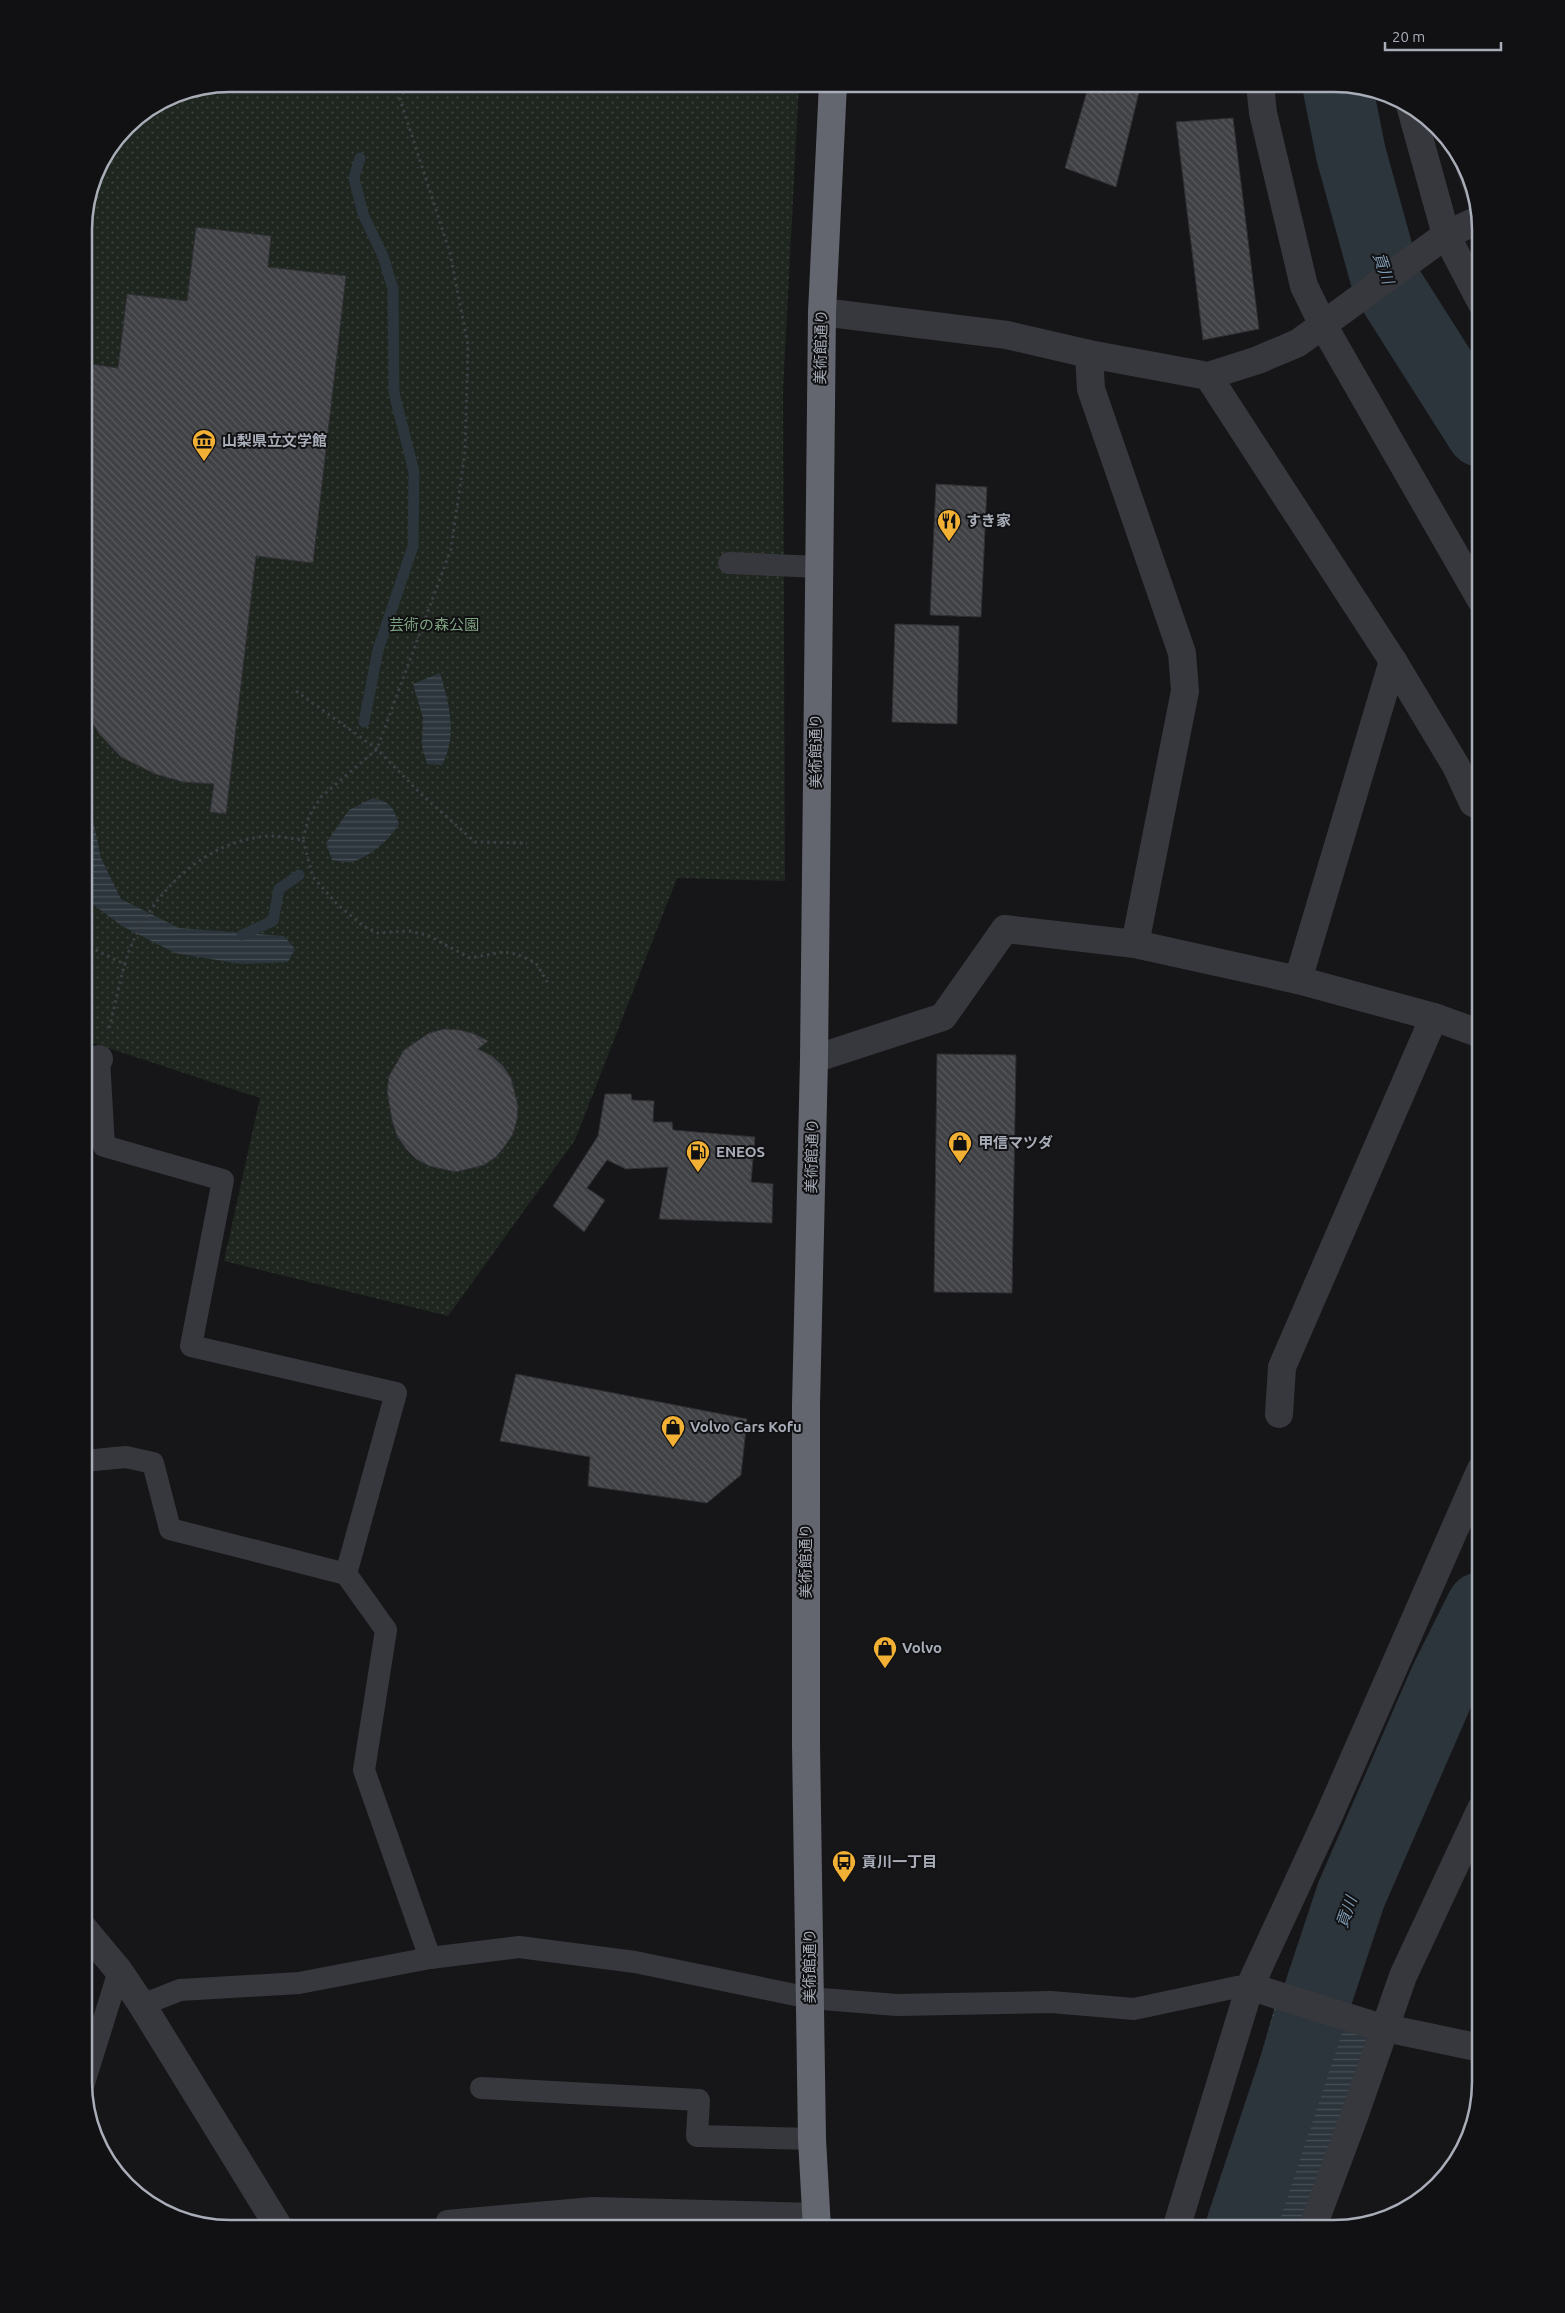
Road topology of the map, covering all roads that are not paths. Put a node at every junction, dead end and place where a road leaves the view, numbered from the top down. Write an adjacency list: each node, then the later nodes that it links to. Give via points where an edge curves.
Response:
1 (833, 93): 7 (highway, 美術館通り)
2 (1261, 93): 8 (street, via 1304,286)
3 (1413, 117): 5 (street)
4 (1472, 223): 5 (street)
5 (1442, 237): 6 (street); 8 (street)
6 (1472, 287)
7 (822, 312): 9 (street, via 1007,335); 12 (highway, 美術館通り)
8 (1327, 322): 10 (street, via 1298,343); 13 (street)
9 (1089, 354): 10 (street); 16 (street, via 1091,389 1183,662 1185,691)
10 (1208, 376): 14 (street)
11 (729, 563): 12 (lane)
12 (818, 567): 20 (highway, 美術館通り)
13 (1472, 584)
14 (1393, 661): 15 (street, via 1456,766); 17 (street)
15 (1472, 801)
16 (1134, 944): 17 (street); 20 (street, via 1005,929 943,1016)
17 (1298, 980): 18 (street)
18 (1434, 1017): 19 (street); 22 (street, via 1282,1367)
19 (1472, 1031)
20 (814, 1059): 31 (highway, 美術館通り, via 806,1405)
21 (93, 1075): 25 (lane, via 104,1146 222,1180 191,1346 396,1393)
22 (1279, 1414)
23 (93, 1460): 25 (lane, via 126,1457 153,1463 170,1529)
24 (1472, 1490): 30 (street)
25 (346, 1574): 28 (lane, via 386,1630 364,1770)
26 (1472, 1828): 33 (street)
27 (93, 1940): 29 (street)
28 (430, 1958): 31 (lane, via 519,1948 635,1962); 32 (lane, via 299,1983 180,1990)
29 (119, 1971): 32 (street); 35 (lane)
30 (1256, 1988): 31 (lane, via 1134,2009 1051,2002 897,2005); 33 (street); 42 (street)
31 (810, 1998): 37 (highway, 美術館通り)
32 (142, 2005): 38 (street)
33 (1380, 2027): 34 (street); 43 (street, via 1355,2114)
34 (1472, 2046)
35 (93, 2053)
36 (481, 2088): 37 (lane, via 699,2100 697,2136)
37 (812, 2139): 41 (highway, 美術館通り)
38 (274, 2220)
39 (447, 2220): 40 (lane, via 593,2208)
40 (784, 2220)
41 (816, 2220)
42 (1179, 2220)
43 (1315, 2220)

